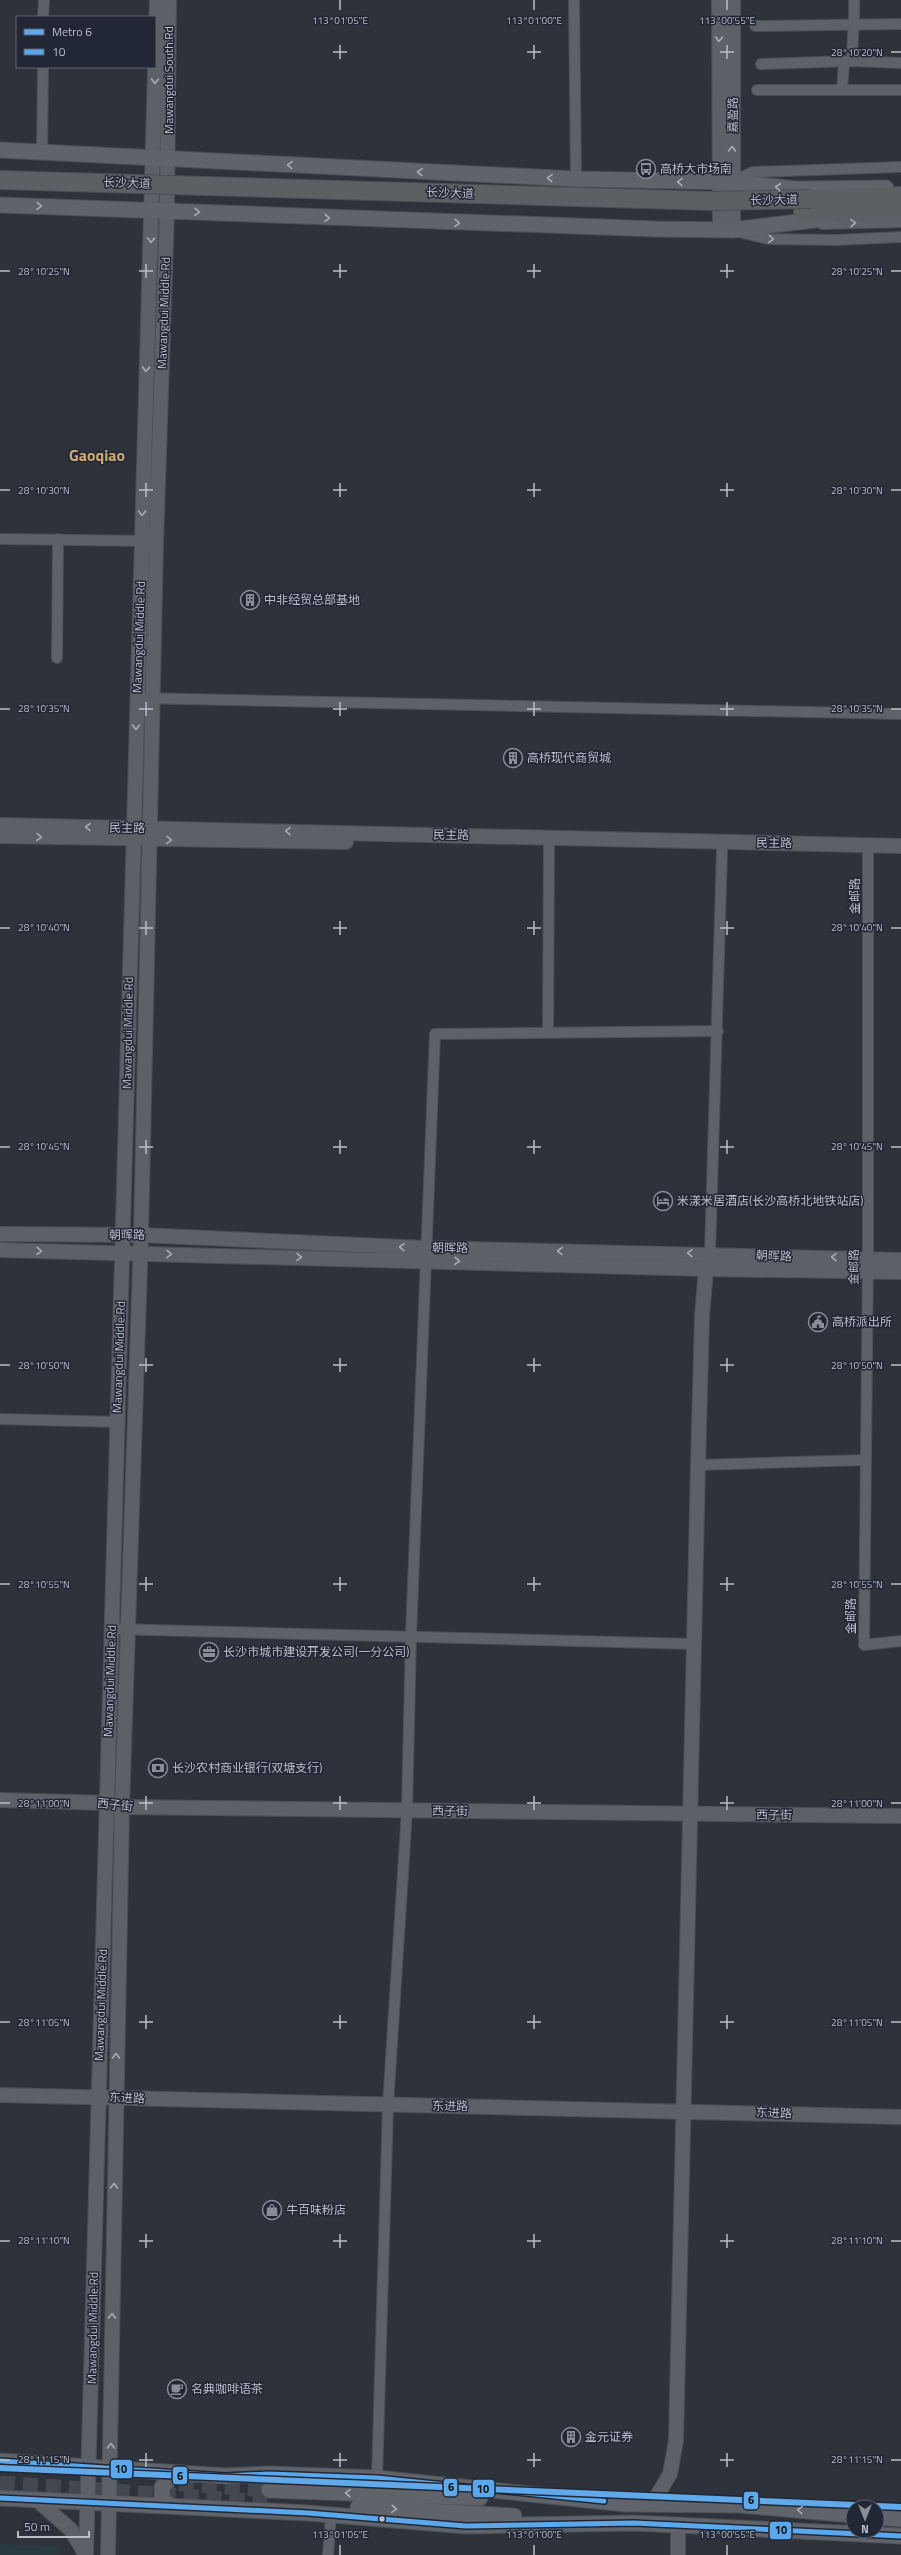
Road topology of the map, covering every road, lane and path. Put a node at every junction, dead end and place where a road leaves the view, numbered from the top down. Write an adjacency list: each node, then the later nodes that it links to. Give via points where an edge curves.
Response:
1 (44, 0): 8 (street)
2 (157, 0): 21 (street, Mawangdui South.Rd, one-way to 21)
3 (169, 0): 21 (street, Mawangdui South.Rd)
4 (574, 0): 23 (street)
5 (719, 0): 25 (street, 嘉盈路, one-way to 25)
6 (733, 0): 25 (street, 嘉盈路, one-way to 6)
7 (854, 0): 9 (street)
8 (43, 16)
9 (855, 24): 10 (street); 11 (street); 12 (street)
10 (901, 24)
11 (755, 26)
12 (848, 61): 13 (street); 14 (street); 17 (street)
13 (901, 63)
14 (761, 64)
15 (43, 68): 20 (street)
16 (757, 90): 17 (street)
17 (842, 90): 18 (street)
18 (901, 90)
19 (0, 150): 20 (main road)
20 (42, 152): 21 (main road)
21 (161, 159): 23 (main road, one-way to 21); 31 (street, Mawangdui Middle.Rd); 32 (street, Mawangdui Middle.Rd)
22 (901, 168): 25 (street, via 753,172)
23 (576, 179): 25 (main road, one-way to 23)
24 (0, 180): 30 (highway, 长沙大道, bridge)
25 (725, 182): 26 (main road, one-way to 25, via 797,189); 37 (street, 嘉盈路)
26 (901, 188)
27 (0, 190): 30 (highway, 长沙大道)
28 (901, 196): 30 (highway, 长沙大道)
29 (0, 205): 31 (main road, one-way to 31)
30 (807, 206): 33 (highway, 长沙大道)
31 (152, 210): 32 (main road); 41 (street, Mawangdui Middle.Rd, one-way to 41)
32 (167, 210): 37 (main road, one-way to 37, via 459,223); 42 (street, Mawangdui Middle.Rd)
33 (868, 212): 34 (highway, 长沙大道); 36 (main road)
34 (901, 214)
35 (901, 222): 36 (street, one-way to 35)
36 (786, 225): 37 (main road)
37 (727, 230): 38 (street, one-way to 38, via 768,239 836,240)
38 (901, 237)
39 (0, 539): 40 (street)
40 (58, 539): 41 (street); 43 (street)
41 (141, 541): 42 (street); 44 (street, Mawangdui Middle.Rd)
42 (156, 542): 45 (street, Mawangdui Middle.Rd)
43 (57, 658)
44 (137, 698): 45 (street); 48 (street, Mawangdui Middle.Rd, one-way to 48)
45 (152, 698): 46 (street); 49 (street, Mawangdui Middle.Rd)
46 (901, 714)
47 (0, 825): 48 (street, 民主路, one-way to 47)
48 (133, 833): 49 (street, 民主路); 50 (street, 民主路, one-way to 48); 60 (street, Mawangdui Middle.Rd)
49 (149, 834): 51 (street, 民主路, one-way to 51); 52 (street, 民主路, one-way to 49); 59 (street, Mawangdui Middle.Rd)
50 (0, 836)
51 (549, 846): 53 (street, 民主路); 57 (street)
52 (901, 846)
53 (722, 850): 54 (street, 民主路); 56 (street)
54 (868, 853): 55 (street, 民主路); 67 (street, 金邮路)
55 (901, 854)
56 (718, 1031): 57 (street); 65 (street)
57 (548, 1033): 64 (street, via 434,1034)
58 (0, 1234): 60 (street, 朝晖路)
59 (141, 1235): 60 (street, 朝晖路); 63 (street, Mawangdui Middle.Rd); 64 (street, 朝晖路, one-way to 59)
60 (123, 1236): 62 (street, Mawangdui Middle.Rd)
61 (0, 1250): 62 (street, 朝晖路, one-way to 62)
62 (122, 1252): 63 (street, 朝晖路); 71 (street, Mawangdui Middle.Rd)
63 (140, 1253): 64 (street, 朝晖路, one-way to 64); 75 (street, Mawangdui Middle.Rd)
64 (426, 1254): 65 (street, 朝晖路, one-way to 64); 68 (street, 朝晖路, one-way to 68); 76 (street)
65 (710, 1254): 67 (street, 朝晖路, one-way to 65); 68 (street)
66 (901, 1260): 67 (street, 朝晖路)
67 (868, 1265): 68 (street, 朝晖路); 69 (street, 朝晖路); 72 (street, 金邮路)
68 (706, 1269): 73 (street)
69 (901, 1272)
70 (0, 1419): 71 (street)
71 (118, 1422): 74 (street, Mawangdui Middle.Rd)
72 (865, 1460): 73 (street); 77 (street, 金邮路, via 864,1645)
73 (698, 1465): 78 (street)
74 (112, 1629): 75 (street); 80 (street, Mawangdui Middle.Rd)
75 (127, 1630): 76 (street); 81 (street, Mawangdui Middle.Rd)
76 (411, 1635): 78 (street); 82 (street)
77 (901, 1642)
78 (694, 1644): 83 (street)
79 (0, 1800): 80 (street, 西子街)
80 (107, 1803): 81 (street, 西子街); 86 (street, Mawangdui Middle.Rd)
81 (122, 1807): 82 (street, 西子街); 87 (street, Mawangdui Middle.Rd, one-way to 81)
82 (407, 1810): 83 (street, 西子街); 88 (street)
83 (689, 1814): 84 (street, 西子街); 89 (street)
84 (901, 1816)
85 (0, 2095): 86 (street, 东进路)
86 (99, 2097): 87 (street, 东进路); 92 (street, Mawangdui Middle.Rd)
87 (116, 2098): 88 (street, 东进路); 93 (street, Mawangdui Middle.Rd, one-way to 87)
88 (388, 2105): 89 (street, 东进路); 95 (street)
89 (682, 2111): 90 (street, 东进路); 101 (street, via 676,2441 670,2474)
90 (901, 2117)
91 (0, 2461): 92 (main road)
92 (88, 2467): 93 (main road); 98 (street, Mawangdui Middle.Rd)
93 (110, 2468): 94 (main road); 99 (street, Mawangdui Middle.Rd)
94 (181, 2474): 95 (main road); 102 (main road, via 172,2476 162,2487 162,2501)
95 (377, 2478): 100 (main road)
96 (0, 2498): 97 (main road)
97 (37, 2500): 98 (main road); 110 (street, via 71,2530)
98 (88, 2502): 99 (main road); 110 (street, Mawangdui Middle.Rd)
99 (110, 2503): 102 (main road); 111 (street, Mawangdui Middle.Rd)
100 (625, 2504): 101 (main road); 107 (main road, one-way to 107, via 270,2496)
101 (652, 2504): 103 (main road, one-way to 101, via 740,2505)
102 (172, 2506): 104 (main road)
103 (845, 2514)
104 (331, 2515): 107 (main road, via 466,2526); 112 (street)
105 (885, 2518): 106 (main road)
106 (901, 2519)
107 (634, 2523): 108 (main road)
108 (678, 2525): 109 (main road); 113 (street)
109 (901, 2536)
110 (86, 2555)
111 (108, 2555)
112 (328, 2555)
113 (678, 2555)

